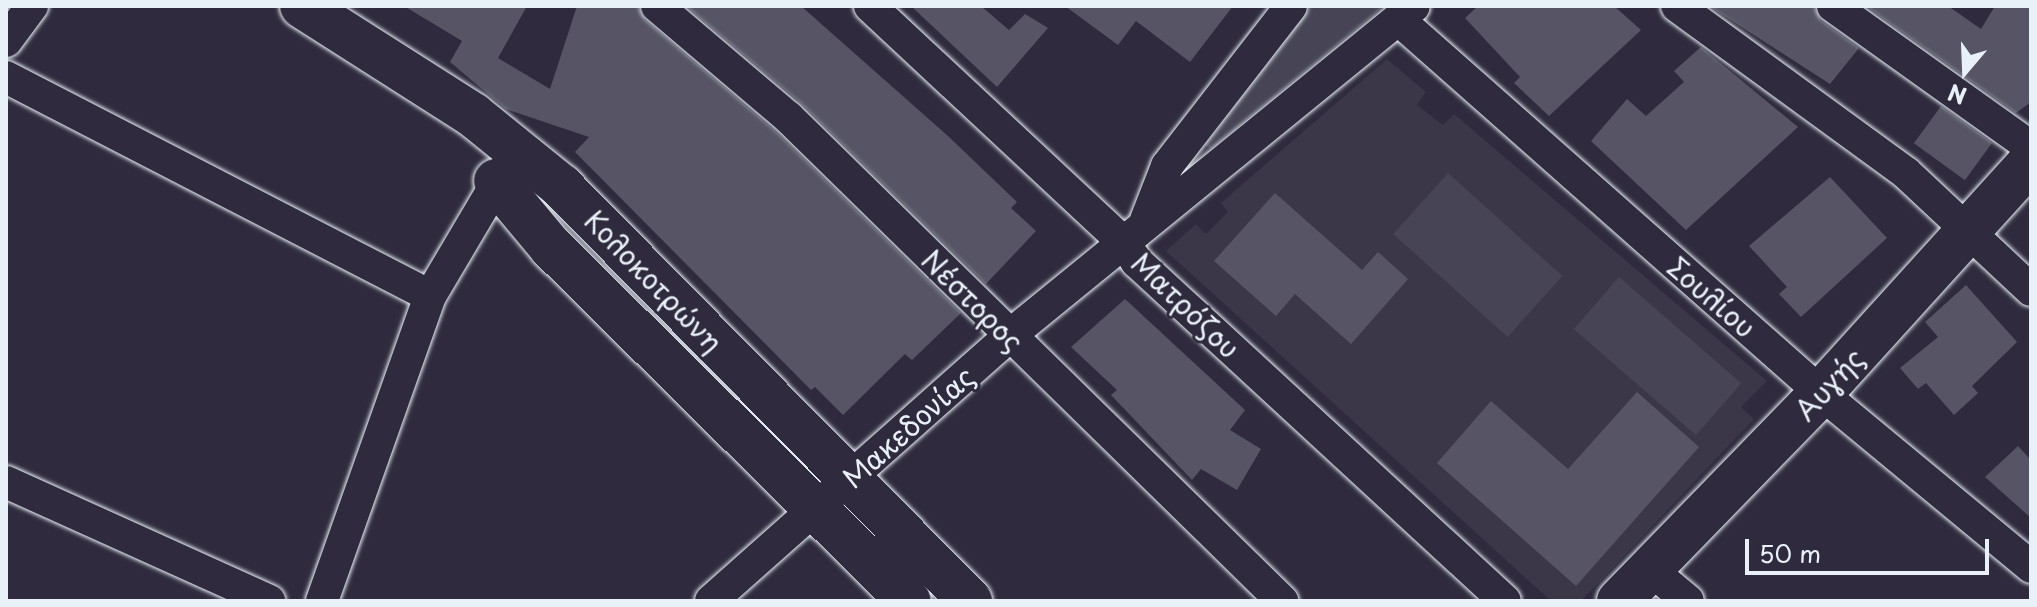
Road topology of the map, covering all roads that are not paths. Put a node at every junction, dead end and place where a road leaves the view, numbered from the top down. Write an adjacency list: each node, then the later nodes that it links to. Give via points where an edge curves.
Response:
1 (32, 6): 9 (street)
2 (302, 6): 13 (street, Κολοκοτρώνη)
3 (657, 6): 18 (street, Νέστορος, via 788,117)
4 (870, 6): 15 (street, Ματρόζου)
5 (1291, 6): 15 (street, Μακεδονίας, via 1167,166)
6 (1677, 6): 14 (street, via 1906,173)
7 (1833, 6): 11 (street)
8 (1406, 13): 15 (street, Μακεδονίας); 19 (street, Σουλίου)
9 (7, 36)
10 (6, 77): 17 (street)
11 (2031, 147)
12 (2031, 161): 14 (street, Αυγής)
13 (507, 164): 17 (street); 20 (street, Κολοκοτρώνη); 22 (street, Κολοκοτρώνη, via 551,247)
14 (1972, 230): 16 (street); 19 (street, Αυγής)
15 (1134, 233): 18 (street, Μακεδονίας); 25 (street, Ματρόζου, via 1137,262)
16 (2031, 290)
17 (430, 296): 27 (street)
18 (1009, 336): 20 (street, Μακεδονίας); 31 (street, Νέστορος)
19 (1821, 393): 23 (street, Σουλίου); 24 (street, Αυγής)
20 (849, 480): 22 (street, Μακεδονίας); 30 (street, Κολοκοτρώνη)
21 (6, 482): 26 (street)
22 (817, 509): 28 (street, Μακεδονίας); 29 (street, Κολοκοτρώνη)
23 (2031, 567)
24 (1651, 570): 32 (street, Αυγής); 33 (street)
25 (1504, 600)
26 (269, 601)
27 (322, 601)
28 (711, 601)
29 (909, 601)
30 (970, 601)
31 (1282, 601)
32 (1619, 601)
33 (1688, 601)

